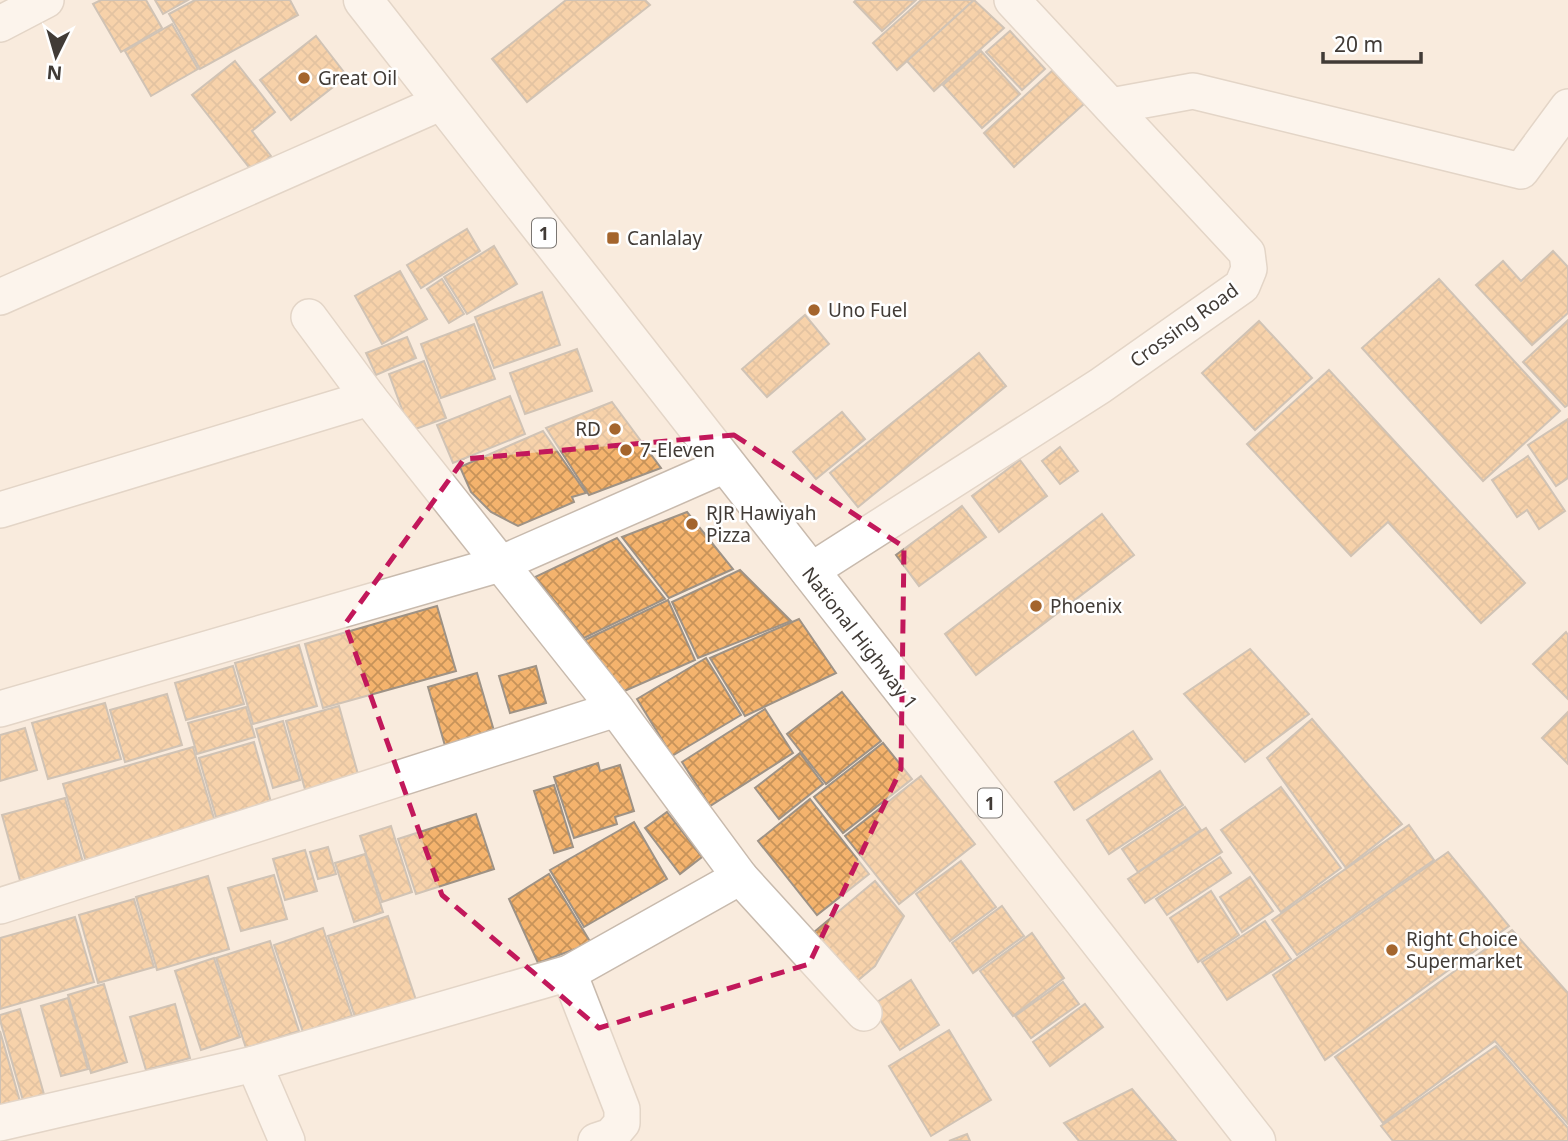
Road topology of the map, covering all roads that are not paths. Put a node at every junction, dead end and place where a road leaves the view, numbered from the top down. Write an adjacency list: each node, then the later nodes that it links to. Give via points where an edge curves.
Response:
1 (46, 0): 4 (street)
2 (363, 0): 5 (highway, National Highway 1 / 1)
3 (1012, 0): 6 (street, Crossing Road)
4 (0, 24)
5 (442, 102): 8 (street); 11 (highway, National Highway 1 / 1)
6 (1111, 106): 7 (street, via 1193,91 1521,172); 14 (street, Crossing Road, via 1247,253 1249,269 1242,286 1100,386)
7 (1568, 107)
8 (0, 297)
9 (309, 317): 10 (street)
10 (369, 398): 12 (street); 13 (street)
11 (725, 465): 13 (street); 14 (highway, National Highway 1 / 1)
12 (0, 510)
13 (500, 564): 15 (street); 16 (street)
14 (809, 572): 26 (highway, National Highway 1 / 1)
15 (0, 709)
16 (616, 709): 17 (street); 18 (street)
17 (740, 877): 19 (street); 20 (street)
18 (0, 905)
19 (569, 973): 21 (street); 25 (street, via 622,1109 622,1123 611,1136)
20 (864, 1013)
21 (254, 1065): 23 (street); 24 (street)
22 (0, 1123): 23 (street)
23 (38, 1127)
24 (287, 1141)
25 (596, 1141)
26 (1256, 1141)

